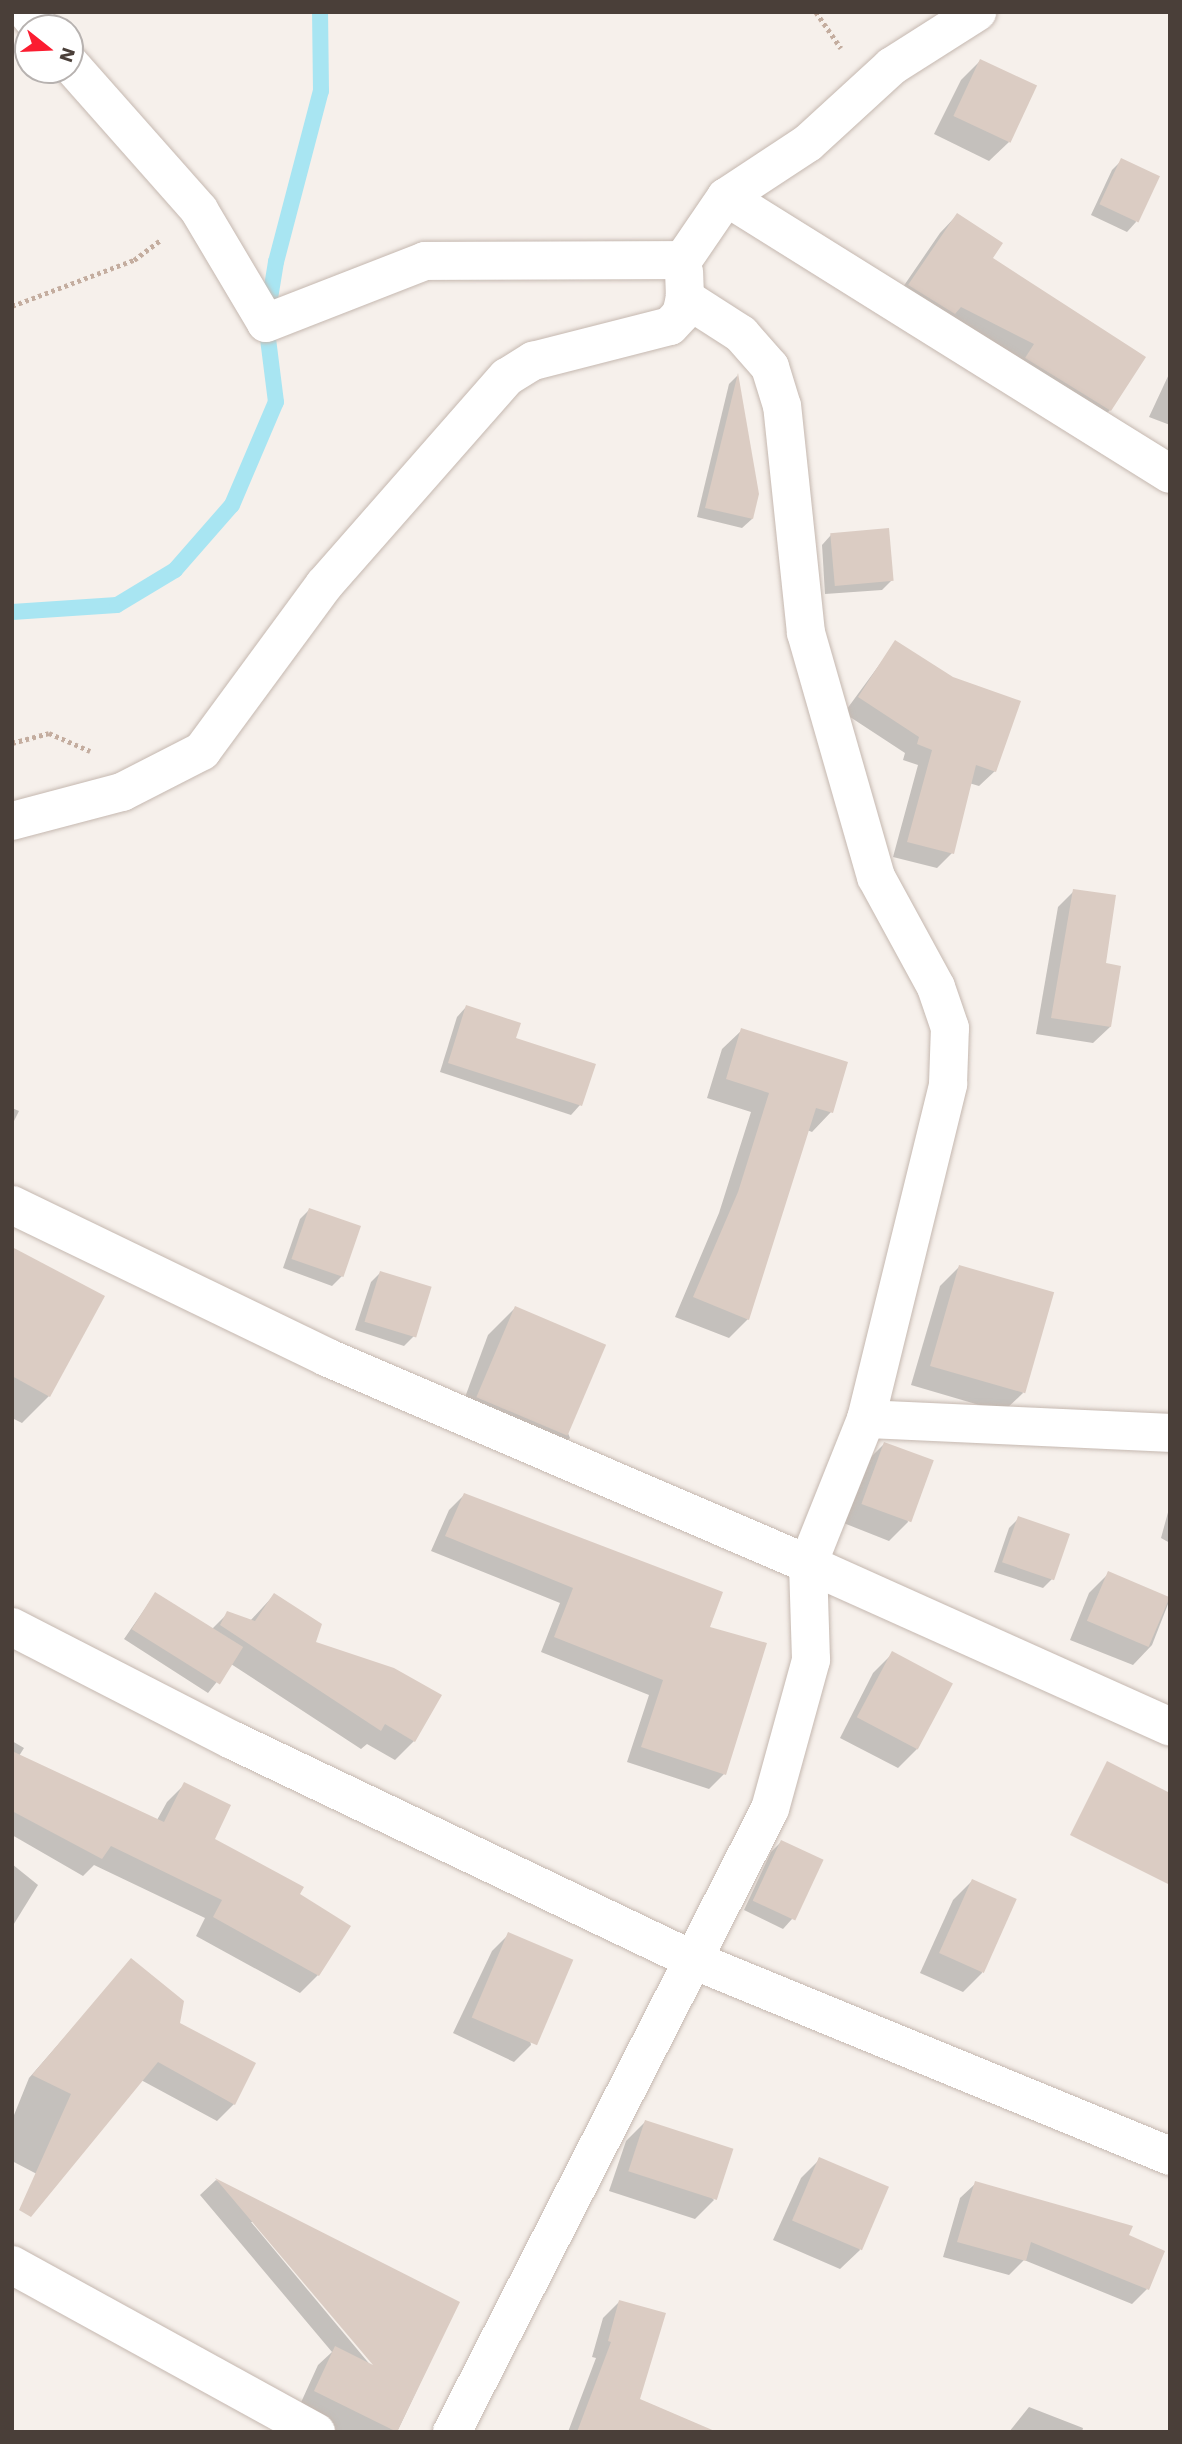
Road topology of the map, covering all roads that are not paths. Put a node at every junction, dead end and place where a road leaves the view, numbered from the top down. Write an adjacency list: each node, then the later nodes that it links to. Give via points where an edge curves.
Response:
1 (977, 12): 3 (street, via 892,66 808,143)
2 (84, 80): 4 (street, via 199,211 266,323 425,261)
3 (726, 197): 4 (street); 6 (street)
4 (683, 260): 5 (street)
5 (685, 298): 7 (street, via 681,314 670,326 533,360 507,377 324,585 202,751 122,792); 9 (street, via 741,334 770,367 782,406 806,633 855,816 876,877 936,987 950,1028 948,1084)
6 (1170, 474)
7 (12, 821)
8 (12, 1205): 11 (street, via 326,1357)
9 (866, 1419): 10 (street); 11 (street)
10 (1170, 1433)
11 (808, 1564): 13 (street); 14 (street, via 811,1660 770,1810)
12 (12, 1627): 14 (street, via 232,1740)
13 (1170, 1727)
14 (693, 1960): 15 (street); 18 (street)
15 (1170, 2156)
16 (12, 2265): 17 (street)
17 (316, 2432)
18 (452, 2432)

